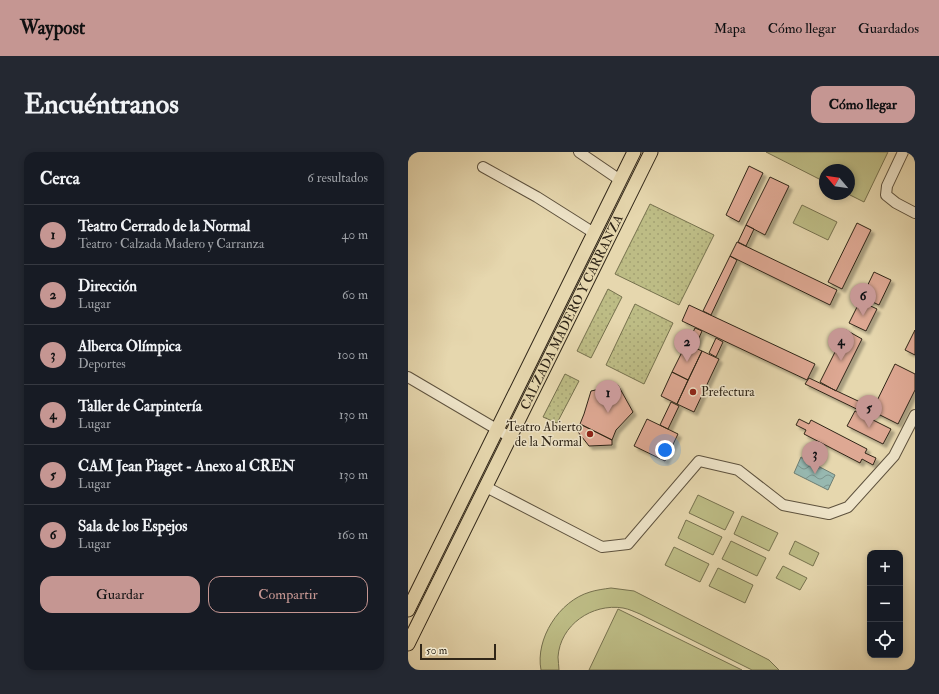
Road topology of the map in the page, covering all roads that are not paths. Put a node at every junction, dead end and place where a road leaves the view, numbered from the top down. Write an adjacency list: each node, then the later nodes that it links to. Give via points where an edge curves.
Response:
1 (579, 152): 6 (street)
2 (634, 152): 6 (main road, CALZADA MADERO Y CARRANZA)
3 (651, 152): 12 (main road, CALZADA MADERO Y CARRANZA)
4 (903, 152): 7 (street, via 887,186 886,196)
5 (483, 167): 8 (street)
6 (620, 180): 8 (main road, CALZADA MADERO Y CARRANZA)
7 (915, 213)
8 (594, 233): 11 (main road, CALZADA MADERO Y CARRANZA)
9 (408, 377): 11 (street)
10 (915, 415): 13 (street, via 894,456 848,507 829,514 783,505 738,470 700,461 628,544 602,547)
11 (497, 430): 12 (street); 14 (main road, CALZADA MADERO Y CARRANZA)
12 (510, 437): 13 (main road, CALZADA MADERO Y CARRANZA)
13 (486, 487): 15 (main road, CALZADA MADERO Y CARRANZA)
14 (434, 556): 15 (main road); 16 (main road, CALZADA MADERO Y CARRANZA)
15 (448, 562): 17 (main road, CALZADA MADERO Y CARRANZA)
16 (408, 610)
17 (408, 644)

